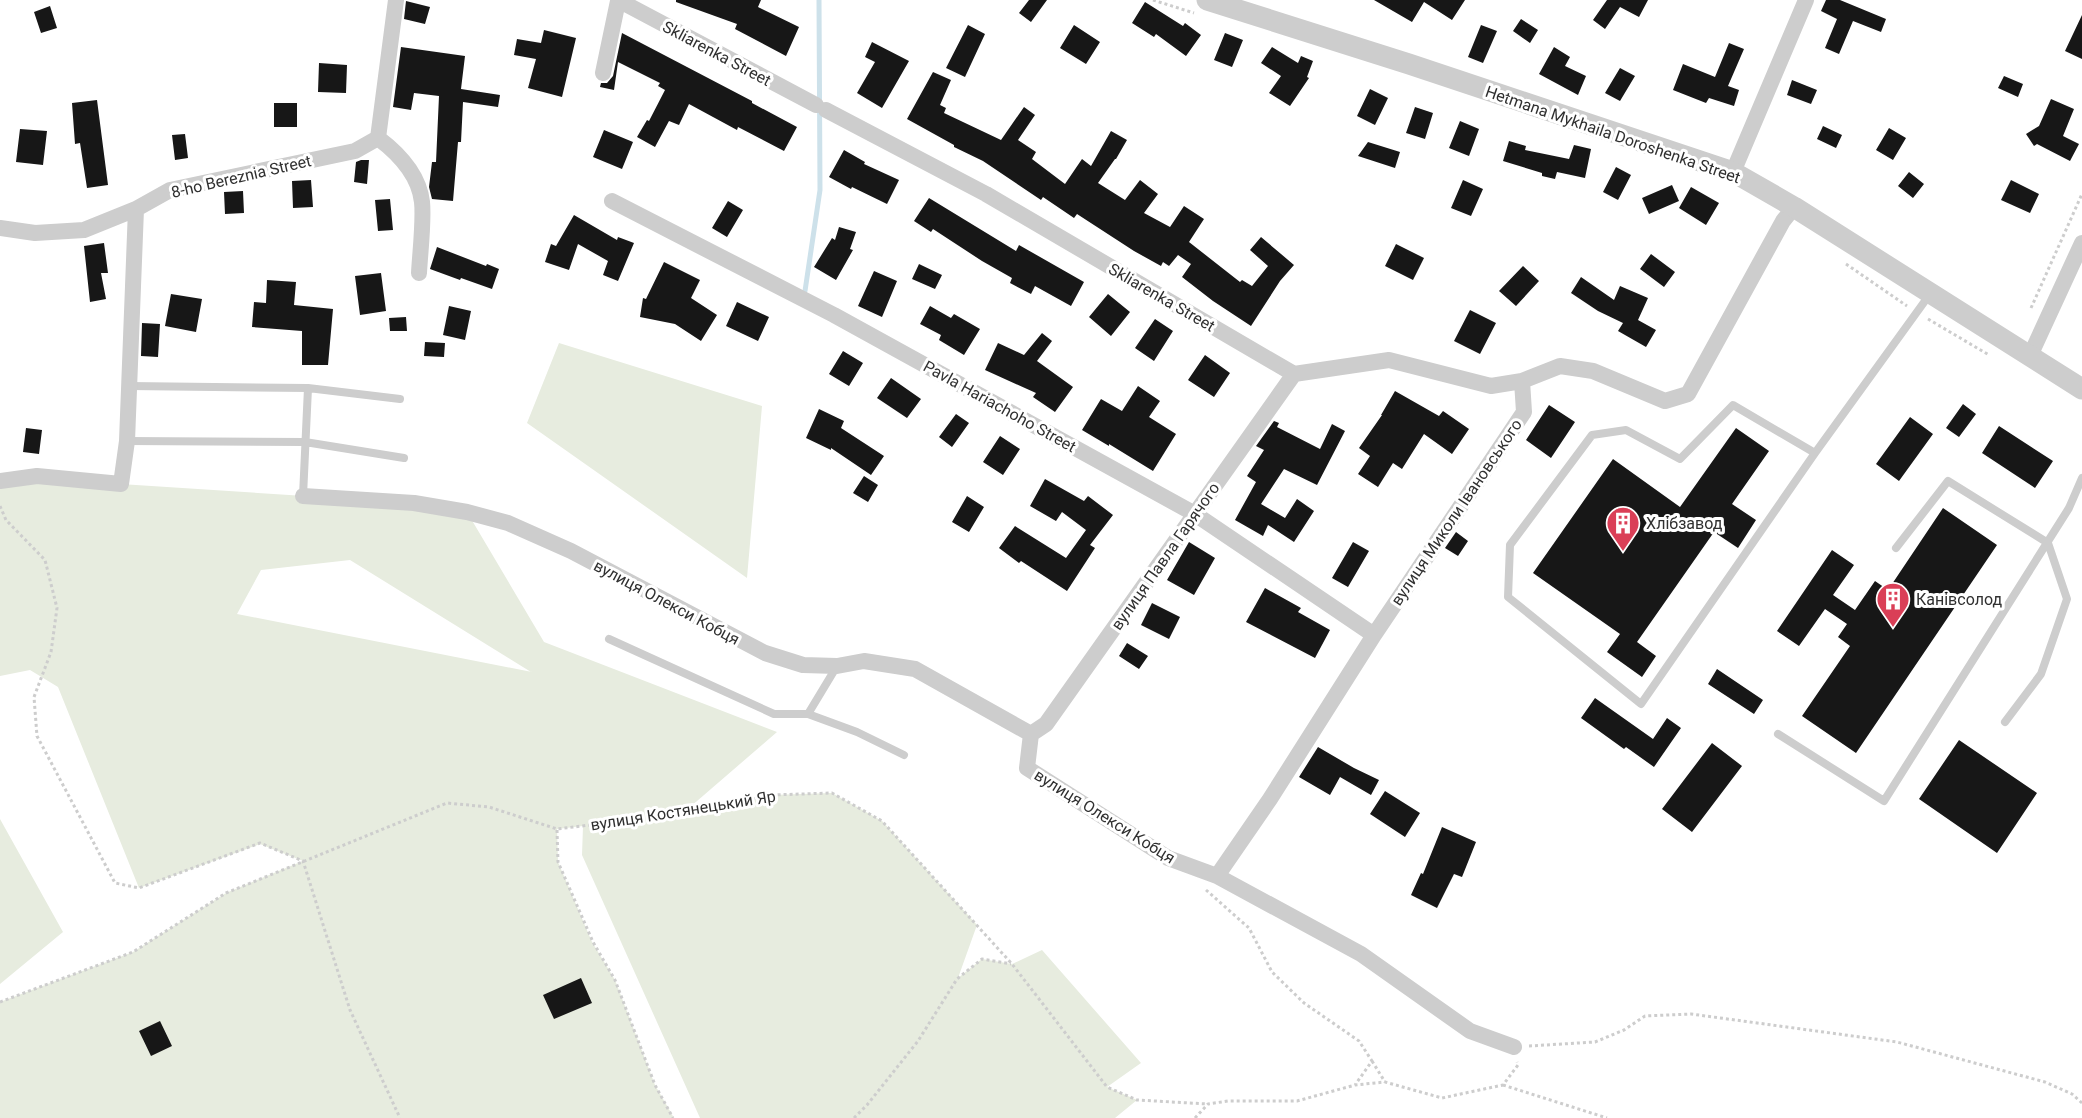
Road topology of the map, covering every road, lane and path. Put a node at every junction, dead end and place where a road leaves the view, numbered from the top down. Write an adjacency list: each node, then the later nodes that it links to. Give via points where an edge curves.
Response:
1 (396, 0): 7 (street)
2 (618, 0): 6 (street); 22 (street, Skliarenka Street, via 986,194)
3 (1154, 0): 5 (path)
4 (1806, 0): 8 (street)
5 (1202, 7): 8 (street, Hetmana Mykhaila Doroshenka Street, via 1409,64)
6 (603, 73)
7 (378, 138): 12 (street, 8-ho Bereznia Street, via 355,151 170,190); 16 (street, via 395,151 414,176 422,201)
8 (1733, 172): 11 (street, Hetmana Mykhaila Doroshenka Street)
9 (2082, 194): 18 (path)
10 (612, 201): 36 (street, Pavla Hariachoho Street, via 834,315)
11 (1794, 207): 17 (street, Hetmana Mykhaila Doroshenka Street); 23 (street, via 1688,394 1665,401 1593,371 1560,366)
12 (136, 210): 13 (street, 8-ho Bereznia Street, via 84,230 34,233); 24 (street)
13 (0, 228)
14 (2082, 243): 21 (street)
15 (1840, 260): 19 (path)
16 (419, 273)
17 (1930, 294): 19 (lane); 21 (street, Hetmana Mykhaila Doroshenka Street)
18 (2031, 308)
19 (1917, 313): 20 (path); 30 (lane)
20 (1989, 355)
21 (2030, 356): 26 (street, Hetmana Mykhaila Doroshenka Street)
22 (1294, 374): 23 (street, via 1389,360 1491,386); 36 (street, вулиця Павла Гарячого)
23 (1522, 381): 39 (street, вулиця Миколи Івановського, via 1524,412)
24 (129, 386): 25 (lane); 28 (street)
25 (309, 388): 27 (lane); 29 (lane)
26 (2082, 389)
27 (400, 399)
28 (127, 441): 29 (lane); 33 (street, via 121,484 37,476)
29 (305, 442): 31 (lane); 34 (lane)
30 (1815, 453): 30 (lane, via 1733,405 1680,459 1626,430 1592,435 1510,545 1508,597 1641,704)
31 (404, 458)
32 (2082, 478): 37 (lane)
33 (0, 481)
34 (303, 496): 41 (street, вулиця Олекси Кобця, via 414,503 508,523 571,551 765,653 803,665)
35 (0, 506): 48 (path, via 6,520 45,560 57,608 51,652 34,697 37,736 115,883 139,888 260,843)
36 (1195, 514): 39 (street, Pavla Hariachoho Street); 44 (street, вулиця Павла Гарячого, via 1046,724)
37 (2048, 543): 38 (lane, via 1948,481); 43 (lane, via 2067,599 2041,674); 45 (lane, via 1884,801)
38 (1896, 548)
39 (1374, 635): 49 (street, вулиця Миколи Івановського)
40 (609, 639): 42 (lane, via 774,714)
41 (837, 666): 42 (lane); 44 (street, вулиця Олекси Кобця, via 864,661 915,669)
42 (808, 714): 46 (lane)
43 (2005, 722)
44 (1031, 734): 49 (street, вулиця Олекси Кобця, via 1027,768 1168,858)
45 (1778, 734)
46 (904, 755)
47 (557, 829): 48 (path, вулиця Костянецький Яр, via 489,807 447,803); 51 (path, вулиця Костянецький Яр, via 681,814 771,795 832,793 882,821); 61 (path, via 558,862 592,942 615,980)
48 (303, 861): 52 (path, вулиця Костянецький Яр, via 226,893 134,952); 60 (path, via 350,1010)
49 (1217, 876): 53 (street, вулиця Олекси Кобця, via 1361,954 1470,1031)
50 (1204, 889): 54 (path, via 1249,928 1272,972 1304,1003 1359,1041)
51 (1012, 964): 59 (path, вулиця Костянецький Яр, via 1107,1087 1137,1100); 62 (path, via 982,959 957,979 918,1041)
52 (0, 1002)
53 (1514, 1047): 57 (path, via 1518,1065); 58 (path, via 1595,1042 1645,1016 1691,1014 1897,1042 2045,1082)
54 (1372, 1061): 55 (path); 56 (path)
55 (1385, 1082): 56 (path); 57 (path, via 1442,1098)
56 (1355, 1085): 59 (path, via 1297,1101)
57 (1503, 1085): 64 (path)
58 (2082, 1103)
59 (1208, 1104): 63 (path)
60 (400, 1118)
61 (673, 1118)
62 (854, 1118)
63 (1195, 1118)
64 (1607, 1118)

